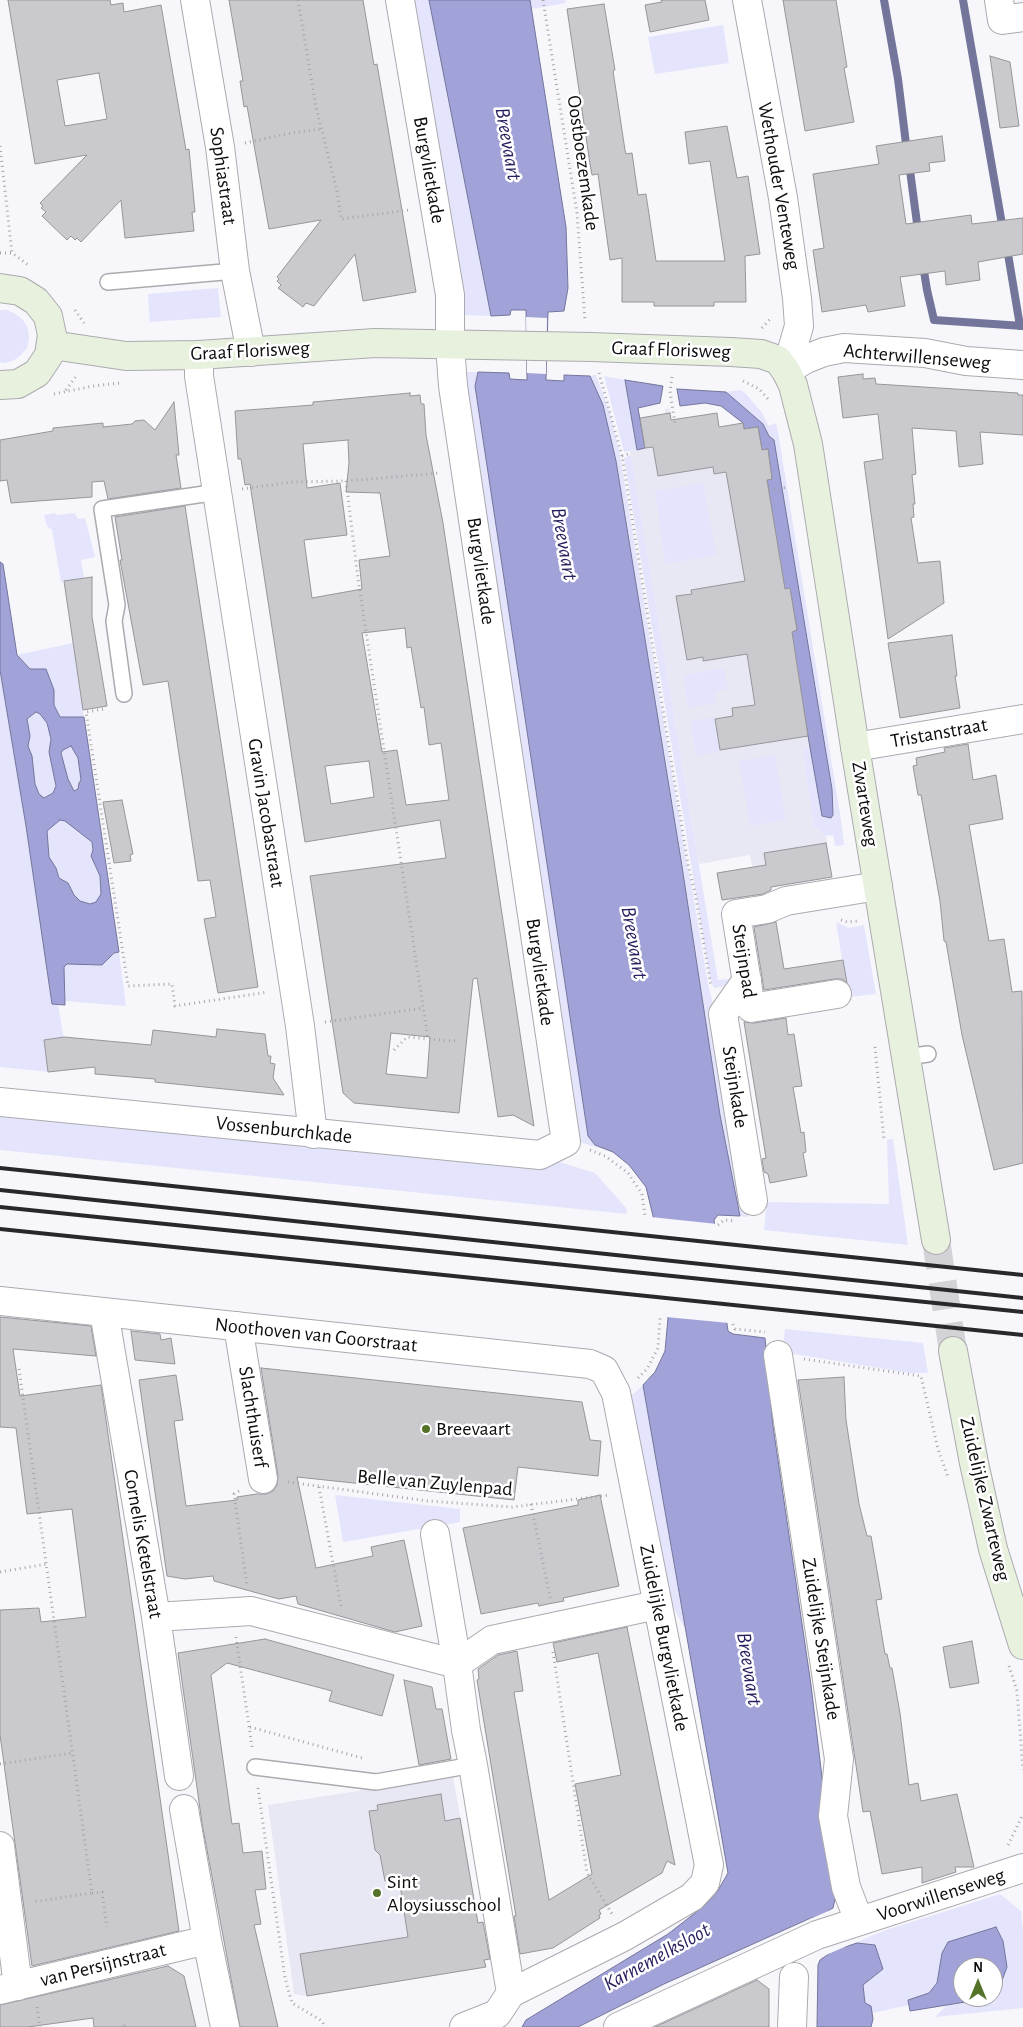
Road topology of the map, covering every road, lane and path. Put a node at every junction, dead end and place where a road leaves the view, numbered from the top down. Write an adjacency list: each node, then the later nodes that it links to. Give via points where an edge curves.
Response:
1 (195, 0): 10 (street, Sophiastraat)
2 (298, 0): 8 (path)
3 (400, 0): 11 (street, Burgvlietkade)
4 (542, 0): 16 (path, Oostboezemkade, via 577,213)
5 (747, 0): 22 (street, Wethouder Venteweg, via 783,198 797,298 799,326)
6 (999, 0): 7 (street, via 1002,20)
7 (1023, 17)
8 (320, 129): 10 (path); 11 (path, via 341,219)
9 (0, 146): 12 (path, via 12,253)
10 (220, 147): 13 (street, Sophiastraat)
11 (435, 207): 18 (street, Burgvlietkade, via 450,296)
12 (0, 253)
13 (235, 271): 14 (lane); 19 (street, Sophiastraat)
14 (108, 282)
15 (0, 288): 17 (main road, via 20,291 36,301 48,316)
16 (588, 334): 18 (main road, Graaf Florisweg, via 551,346); 22 (main road, Graaf Florisweg, via 761,354 778,360); 27 (path, Oostboezemkade)
17 (52, 345): 20 (main road, Graaf Florisweg, via 126,356); 24 (main road, via 37,373 18,384)
18 (450, 345): 19 (main road, Graaf Florisweg, via 375,343); 28 (street, Burgvlietkade)
19 (251, 352): 20 (main road, Graaf Florisweg)
20 (199, 355): 32 (street, Gravin Jacobastraat, via 199,376)
21 (1023, 365): 22 (street, Achterwillenseweg, via 966,361 925,353 844,348 806,359)
22 (786, 371): 36 (main road, Zwarteweg, via 799,405 808,444)
23 (672, 377): 25 (path, via 670,391)
24 (0, 385)
25 (675, 424)
26 (631, 453): 27 (path)
27 (622, 456): 42 (path, Oostboezemkade, via 708,977)
28 (466, 470): 29 (path); 51 (street, Burgvlietkade)
29 (346, 481): 32 (path, via 292,482); 41 (path)
30 (784, 488): 31 (path)
31 (769, 490)
32 (218, 492): 33 (lane, via 102,509 117,605 114,621); 39 (street, Gravin Jacobastraat)
33 (124, 694)
34 (103, 709): 39 (path, via 86,712 128,986 172,984 175,1006)
35 (1023, 718): 36 (street, Tristanstraat)
36 (866, 745): 37 (main road, Zwarteweg)
37 (878, 886): 38 (street, Steijnpad, via 786,901 767,909 736,914); 55 (main road, Zwarteweg, via 917,1056)
38 (747, 980): 40 (street, Steijnpad, via 751,1008); 42 (street)
39 (293, 988): 43 (street, Gravin Jacobastraat)
40 (837, 994)
41 (424, 1008): 43 (path); 44 (path)
42 (723, 1014): 52 (street, Steijnkade)
43 (300, 1026): 49 (street, Gravin Jacobastraat)
44 (428, 1039): 45 (path); 47 (path, via 407,1037)
45 (455, 1041)
46 (875, 1045): 50 (path)
47 (394, 1050)
48 (0, 1102): 49 (street, Vossenburchkade)
49 (313, 1134): 51 (street, Vossenburchkade, via 540,1155)
50 (884, 1140)
51 (566, 1142): 53 (path, via 606,1156 624,1168 642,1194)
52 (747, 1211): 54 (path, via 724,1220)
53 (645, 1216)
54 (718, 1226)
55 (936, 1240)
56 (0, 1301): 57 (street, Noothoven van Goorstraat)
57 (104, 1312): 60 (street, Noothoven van Goorstraat); 76 (street, Cornelis Ketelstraat)
58 (660, 1318): 65 (path, via 658,1348 647,1369)
59 (733, 1324): 61 (path, via 736,1329)
60 (238, 1326): 65 (street, Noothoven van Goorstraat, via 590,1364 604,1370); 66 (street, Slachthuiserf)
61 (759, 1331)
62 (954, 1351): 79 (main road, Zuidelijke Zwarteweg, via 993,1550)
63 (778, 1355): 67 (path, via 921,1376 938,1449); 94 (street, Zuidelijke Steijnkade, via 839,1759 833,1816 846,1887)
64 (19, 1369): 72 (path)
65 (616, 1393): 69 (street, Zuidelijke Burgvlietkade)
66 (263, 1478): 68 (path, Belle van Zuylenpad); 75 (path, via 234,1494)
67 (950, 1480)
68 (319, 1486): 70 (path, Belle van Zuylenpad, via 428,1501 512,1507); 78 (path)
69 (634, 1492): 70 (path, Belle van Zuylenpad); 74 (street, Zuidelijke Burgvlietkade)
70 (531, 1504): 77 (path, via 551,1604)
71 (435, 1534): 80 (street)
72 (47, 1564): 73 (path); 82 (path)
73 (0, 1572)
74 (657, 1605): 77 (street); 95 (street, Zuidelijke Burgvlietkade, via 709,1866 705,1883 692,1897)
75 (242, 1611): 76 (street); 78 (street); 81 (path)
76 (156, 1617): 87 (street, Cornelis Ketelstraat)
77 (550, 1628): 80 (street, via 492,1640); 95 (path, via 587,1873)
78 (346, 1635): 80 (street)
79 (1023, 1645)
80 (457, 1664): 85 (street)
81 (250, 1727): 83 (path); 86 (path)
82 (73, 1753): 84 (path); 91 (path)
83 (364, 1758)
84 (0, 1764)
85 (473, 1765): 86 (lane, via 376,1782); 99 (street)
86 (255, 1767): 101 (path, via 285,1978 292,2003 322,2021)
87 (179, 1776)
88 (184, 1809): 96 (street)
89 (0, 1846): 92 (street)
90 (1023, 1868): 94 (street, Voorwillenseweg)
91 (92, 1893): 92 (path); 93 (path, via 102,1892)
92 (8, 1905): 98 (street)
93 (107, 1927)
94 (828, 1932): 103 (street)
95 (625, 1936): 99 (street)
96 (207, 1940): 98 (street, van Persijnstraat); 100 (street)
97 (794, 1977): 104 (street)
98 (9, 1988)
99 (503, 2011): 102 (street)
100 (225, 2027)
101 (325, 2027)
102 (464, 2027)
103 (618, 2027)
104 (792, 2027)

